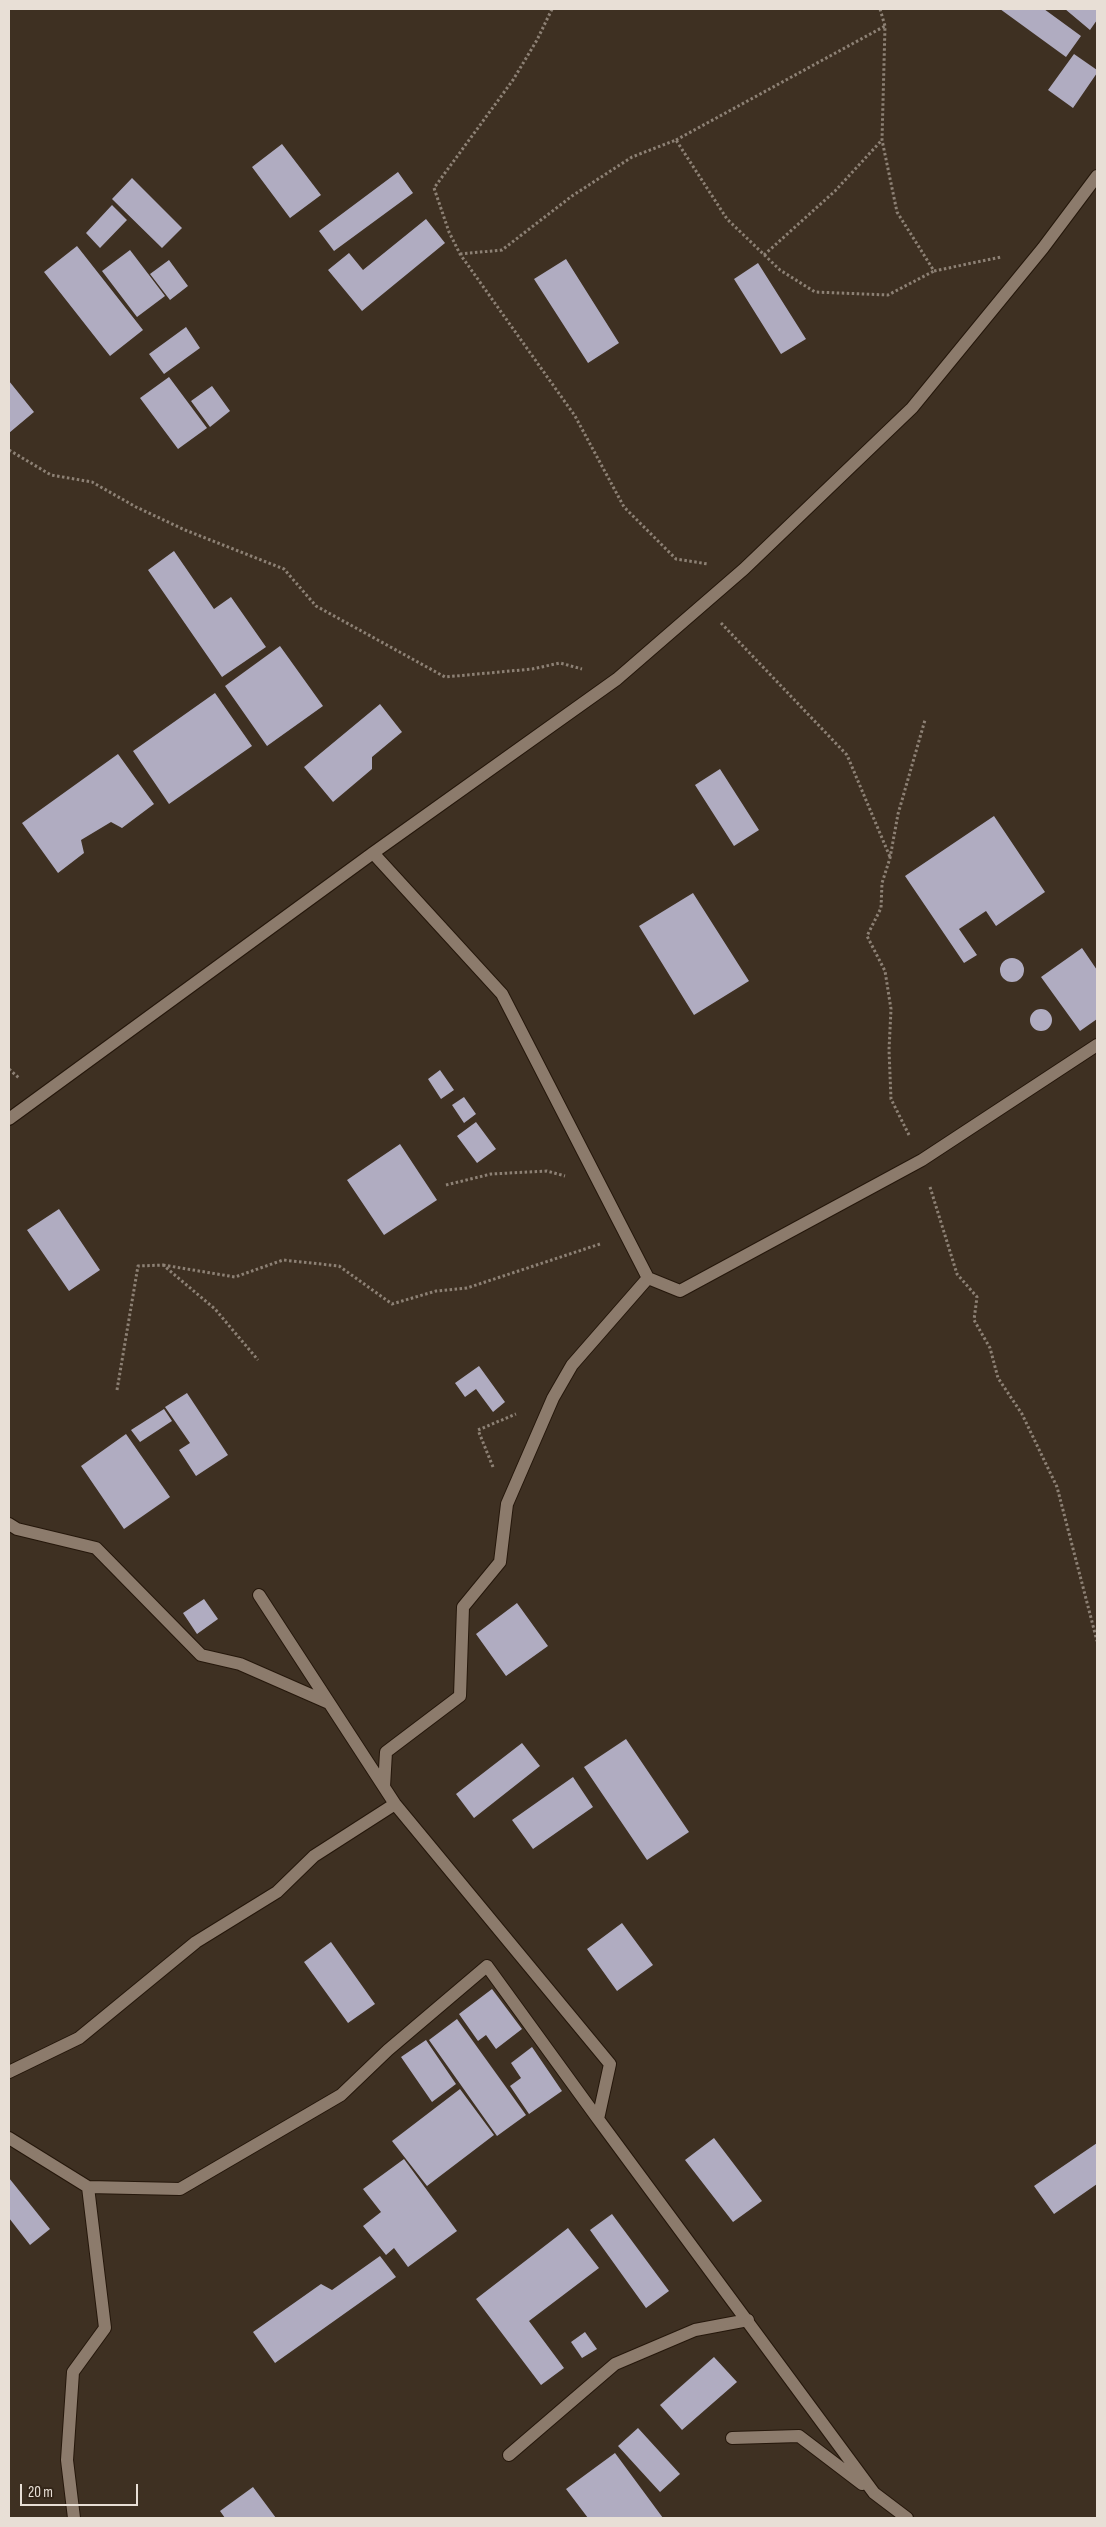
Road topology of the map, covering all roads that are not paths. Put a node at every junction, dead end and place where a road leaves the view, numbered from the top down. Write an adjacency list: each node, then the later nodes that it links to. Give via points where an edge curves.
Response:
1 (1097, 176): 2 (street, via 1043,248 912,408 744,569 617,679)
2 (373, 853): 4 (street); 5 (street, via 502,994)
3 (1097, 1045): 5 (street, via 922,1160 680,1291)
4 (9, 1118)
5 (648, 1278): 9 (street, via 572,1365 553,1398 508,1504 500,1562 463,1607 460,1696 386,1752)
6 (9, 1524): 8 (street, via 17,1529 96,1548 201,1654 240,1664)
7 (258, 1595): 8 (street)
8 (329, 1703): 9 (street)
9 (384, 1787): 10 (street)
10 (395, 1804): 11 (street, via 314,1856 277,1892 196,1942 80,2038); 12 (street, via 610,2064)
11 (9, 2072)
12 (598, 2120): 14 (street, via 487,1966 340,2095 180,2189); 15 (street)
13 (9, 2138): 14 (street)
14 (88, 2187): 19 (street, via 105,2328 73,2372 68,2460)
15 (748, 2320): 17 (street, via 695,2330 615,2364); 18 (street)
16 (732, 2438): 18 (street, via 799,2436)
17 (509, 2455)
18 (874, 2493): 20 (street)
19 (74, 2518)
20 (907, 2518)

